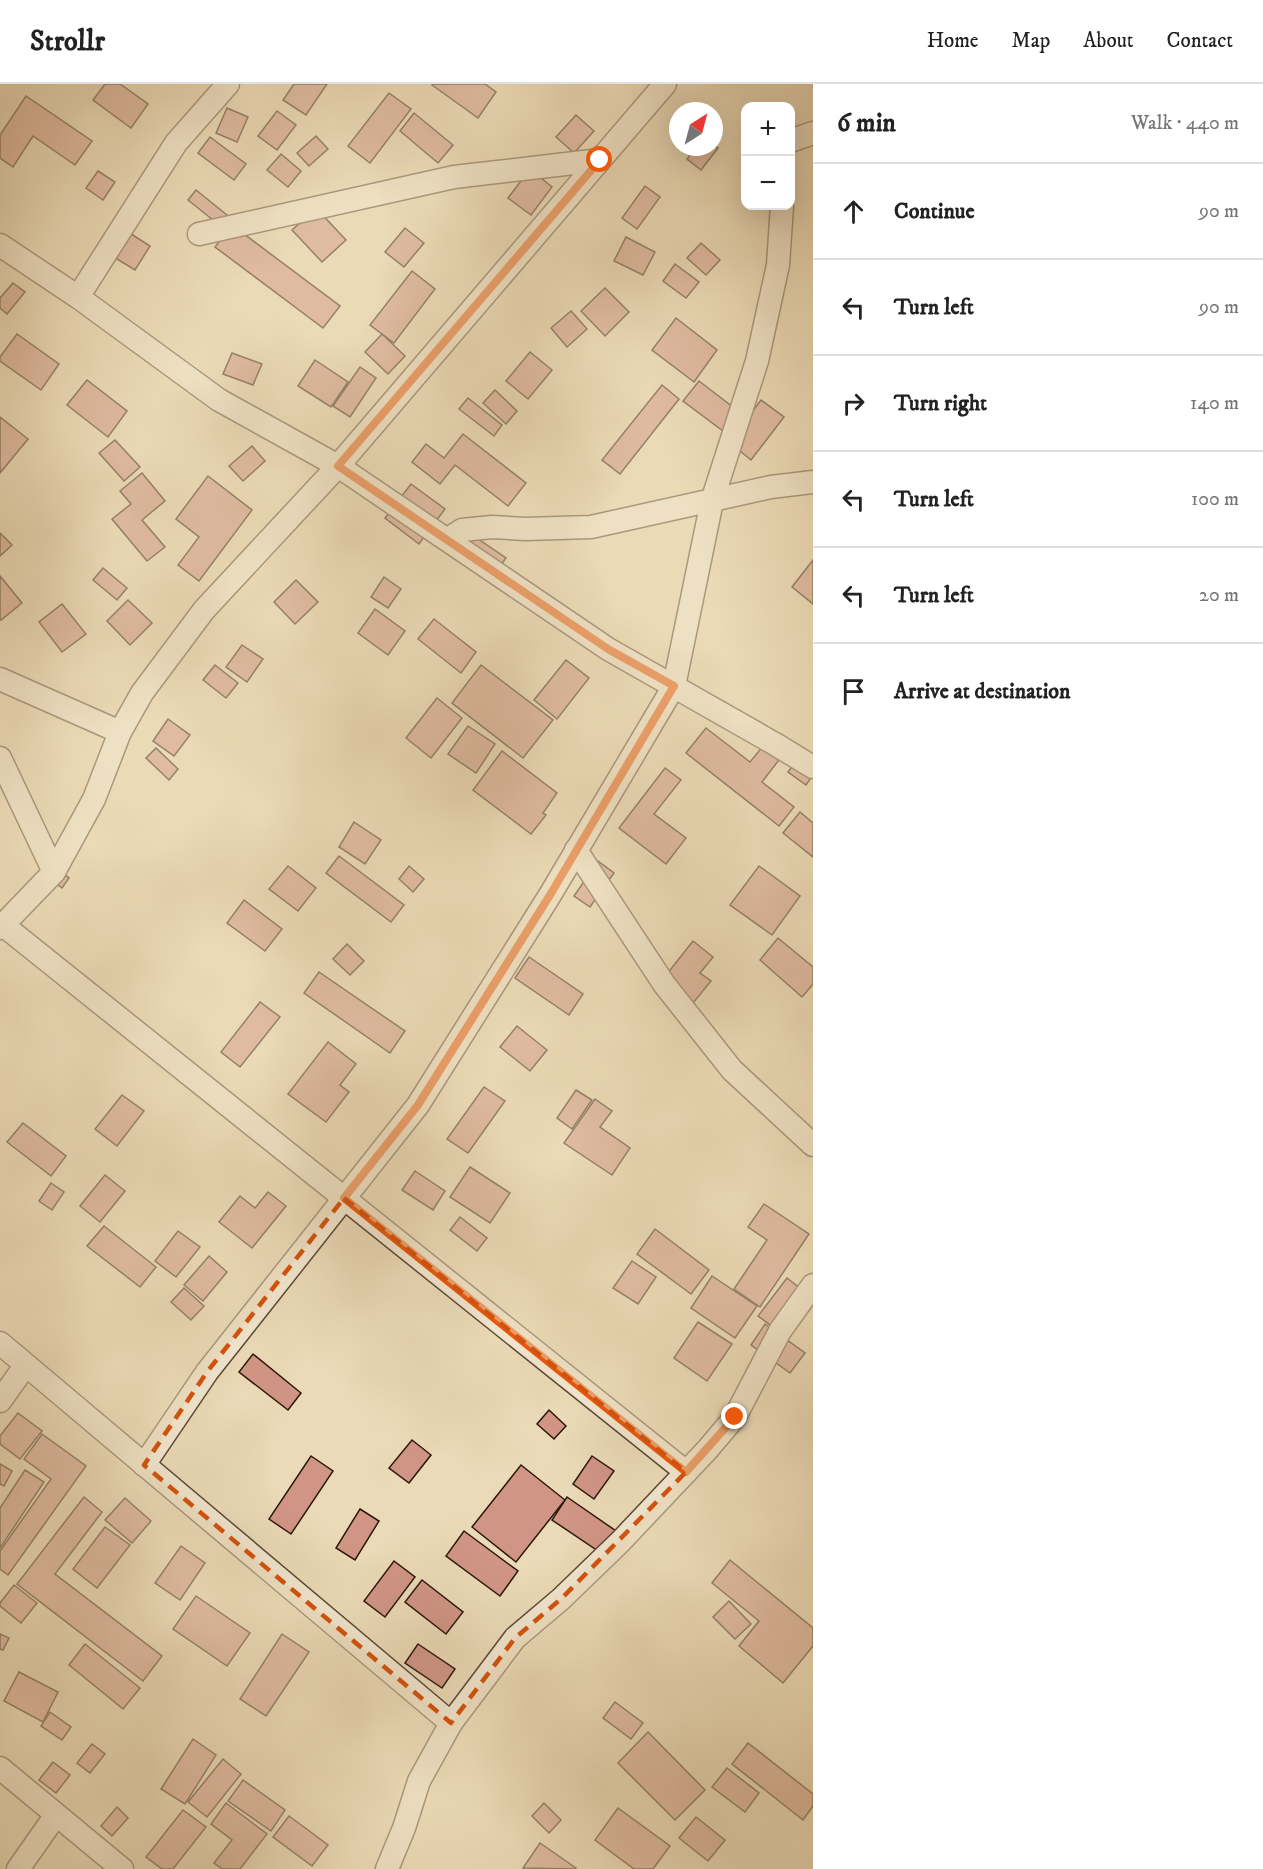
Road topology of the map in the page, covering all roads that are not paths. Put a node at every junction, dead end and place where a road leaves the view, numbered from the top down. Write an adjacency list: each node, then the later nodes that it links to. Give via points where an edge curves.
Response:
1 (228, 84): 9 (street, via 176,143)
2 (665, 84): 5 (street)
3 (813, 133): 4 (street)
4 (795, 139)
5 (600, 160): 7 (street, via 454,177); 10 (street)
6 (782, 210): 12 (street, via 778,265 757,361)
7 (199, 234)
8 (0, 245): 9 (street)
9 (78, 297): 10 (street, via 219,400)
10 (338, 466): 13 (street); 16 (street, via 204,610 142,693)
11 (813, 482): 12 (street)
12 (712, 501): 13 (street, via 591,527 492,527 462,530); 15 (street)
13 (448, 539): 15 (street, via 608,649)
14 (0, 679): 16 (street)
15 (674, 686): 18 (street); 19 (street)
16 (120, 732): 20 (street, via 94,799)
17 (0, 758): 20 (street)
18 (813, 767)
19 (576, 850): 22 (street, via 664,984 725,1061); 23 (street, via 418,1105)
20 (54, 872): 21 (street)
21 (1, 926): 23 (street)
22 (813, 1145)
23 (344, 1198): 28 (street, via 207,1372); 29 (street)
24 (813, 1285): 29 (street, via 780,1331 735,1417)
25 (0, 1343): 26 (street)
26 (25, 1366): 27 (street); 28 (street)
27 (0, 1401)
28 (144, 1465): 30 (street)
29 (686, 1472): 30 (street, via 578,1583 515,1638)
30 (451, 1723): 35 (street, via 419,1781)
31 (0, 1768): 32 (street)
32 (56, 1815): 33 (street); 34 (street)
33 (18, 1869)
34 (122, 1869)
35 (387, 1869)

